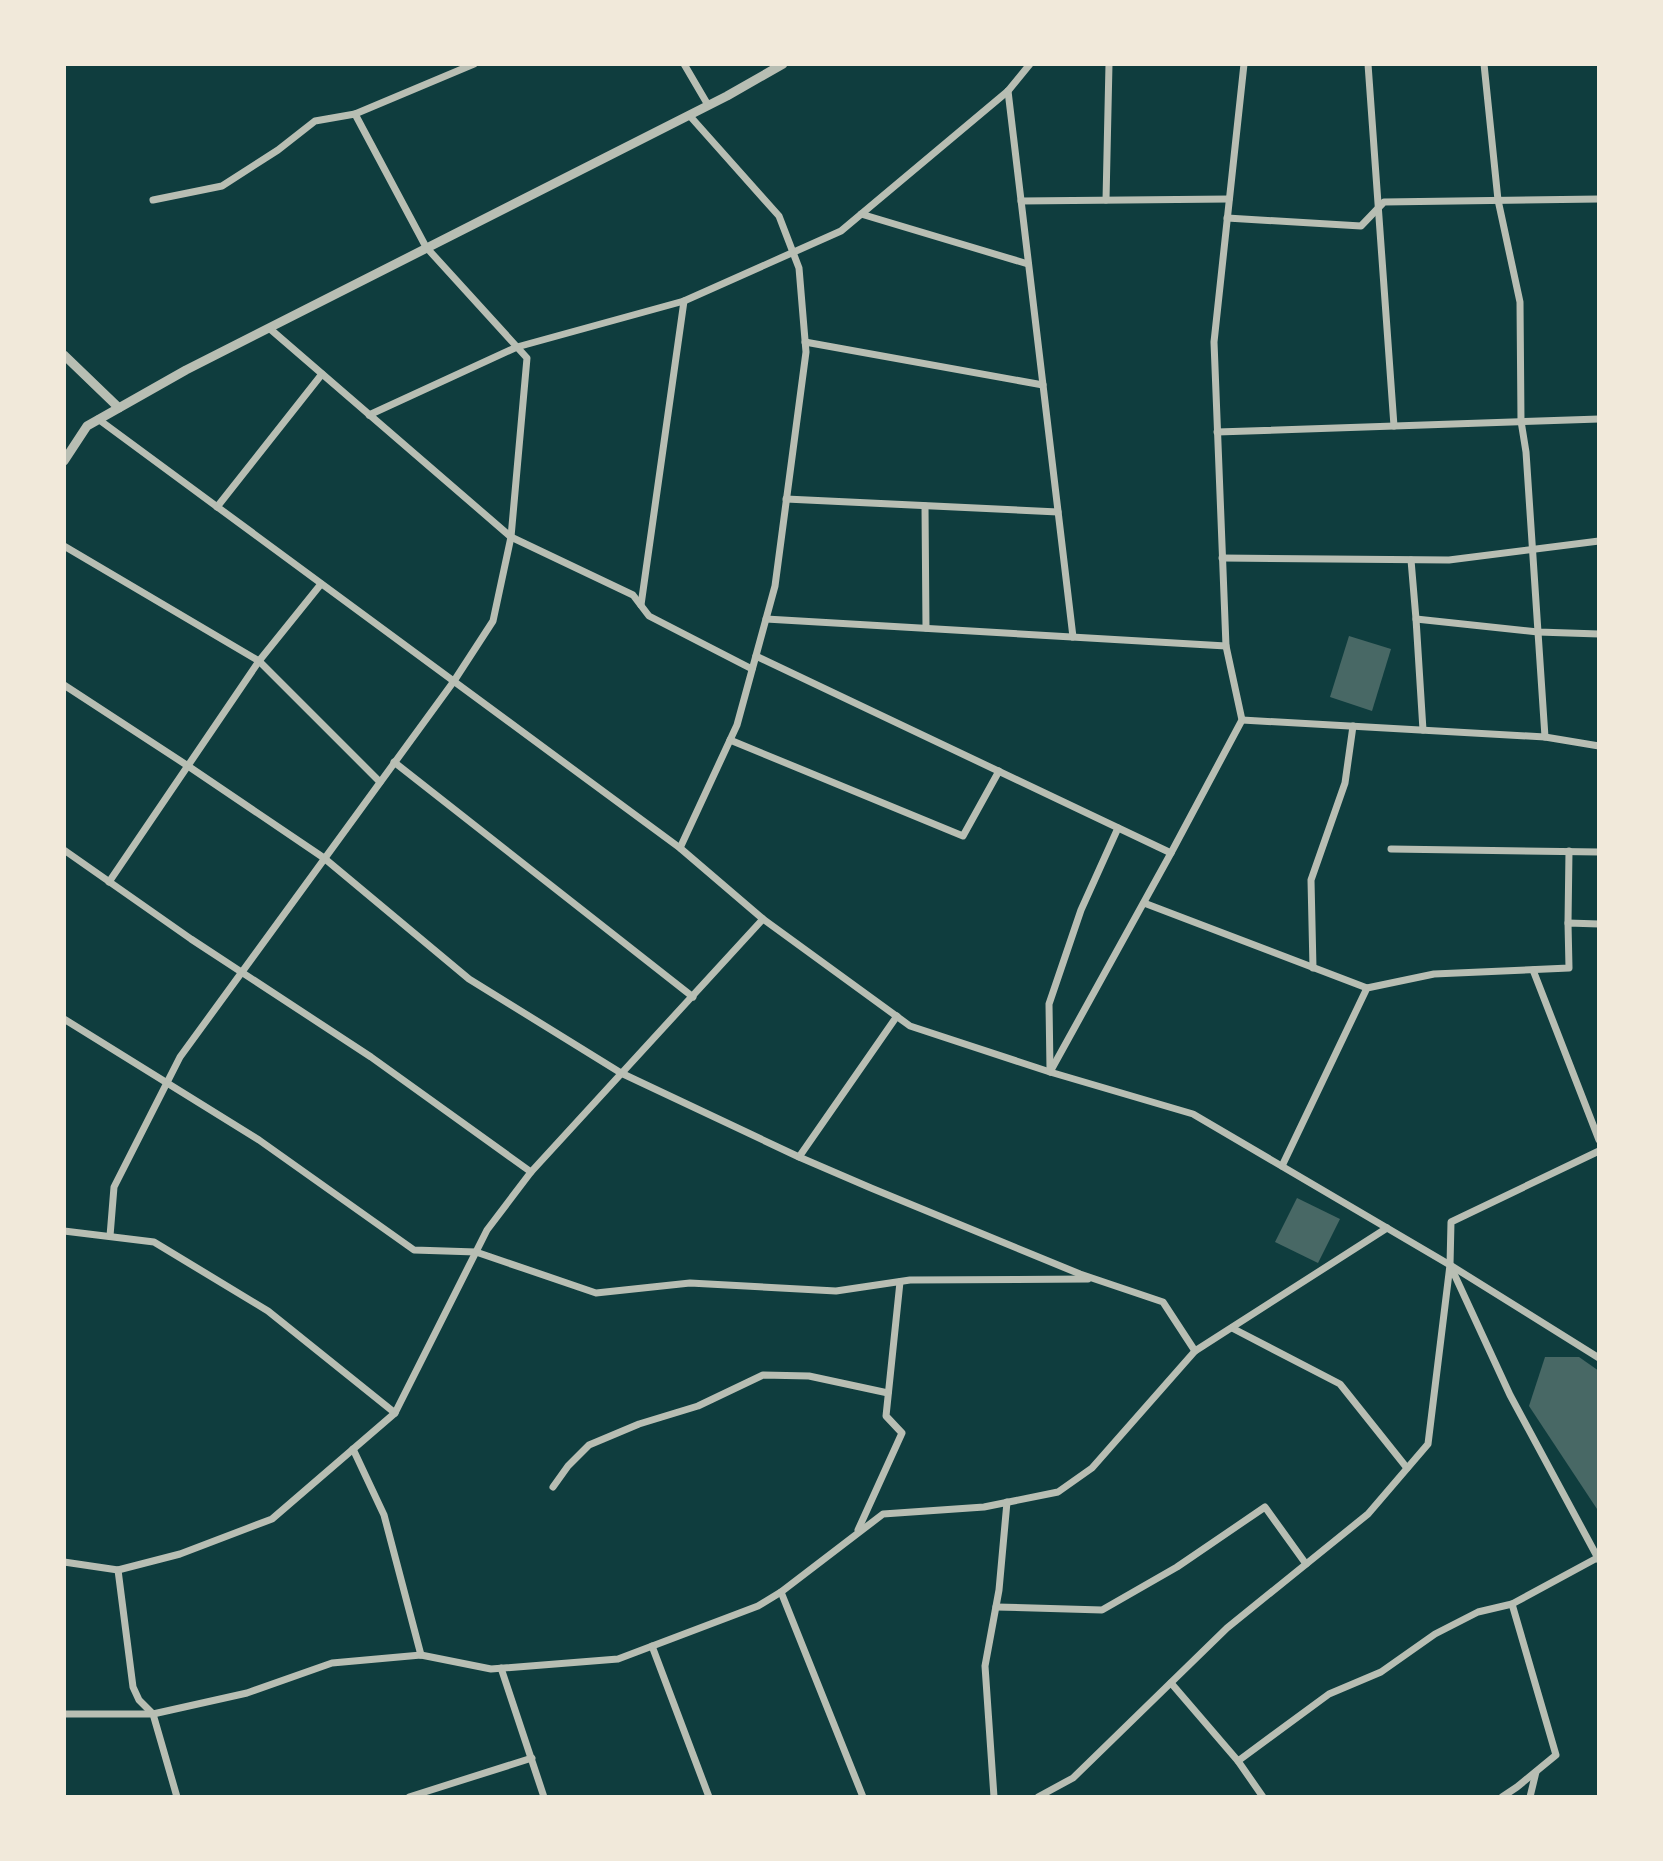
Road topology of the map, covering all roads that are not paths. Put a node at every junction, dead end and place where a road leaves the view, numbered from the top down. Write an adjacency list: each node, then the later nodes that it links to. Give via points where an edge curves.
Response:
1 (474, 64): 11 (street)
2 (684, 64): 10 (street)
3 (783, 64): 10 (street)
4 (1030, 64): 9 (street)
5 (1109, 64): 16 (street)
6 (1244, 64): 13 (street)
7 (1368, 64): 19 (street)
8 (1484, 64): 17 (street)
9 (1008, 91): 18 (street); 20 (street)
10 (708, 105): 12 (street)
11 (355, 114): 15 (street, via 315,121 222,186); 22 (street)
12 (689, 115): 22 (street); 23 (street, via 779,216)
13 (1229, 199): 16 (street); 21 (street)
14 (1599, 199): 17 (street)
15 (153, 200)
16 (1106, 200): 18 (street)
17 (1498, 200): 19 (street, via 1384,202); 36 (street, via 1520,302)
18 (1021, 201): 24 (street)
19 (1378, 208): 21 (street, via 1361,226); 37 (street)
20 (861, 214): 23 (street, via 841,231); 24 (street)
21 (1227, 218): 38 (street, via 1214,342)
22 (426, 247): 26 (street); 28 (street)
23 (793, 252): 25 (street); 27 (street)
24 (1028, 264): 31 (street)
25 (684, 301): 28 (street); 51 (street)
26 (269, 328): 30 (street); 32 (street)
27 (805, 342): 31 (street); 40 (street)
28 (517, 347): 33 (street); 44 (street, via 527,358)
29 (64, 355): 32 (street)
30 (322, 374): 33 (street); 42 (street)
31 (1043, 385): 43 (street)
32 (119, 408): 34 (street)
33 (369, 415): 44 (street)
34 (98, 419): 39 (street, via 87,426); 42 (street)
35 (1599, 419): 36 (street)
36 (1521, 421): 37 (street); 47 (street)
37 (1394, 426): 38 (street)
38 (1217, 432): 48 (street)
39 (64, 461)
40 (786, 499): 41 (street); 52 (street)
41 (925, 506): 43 (street); 54 (street)
42 (217, 507): 50 (street)
43 (1058, 512): 57 (street)
44 (511, 537): 51 (street, via 633,595); 62 (street, via 493,621)
45 (1599, 541): 47 (street)
46 (64, 546): 60 (street)
47 (1532, 550): 49 (street); 55 (street)
48 (1222, 558): 49 (street); 58 (street)
49 (1411, 560): 53 (street)
50 (321, 584): 60 (street); 62 (street)
51 (641, 605): 61 (street, via 649,616)
52 (766, 619): 54 (street); 59 (street)
53 (1416, 619): 55 (street); 66 (street)
54 (926, 628): 57 (street)
55 (1538, 632): 56 (street); 67 (street)
56 (1599, 634)
57 (1073, 637): 58 (street)
58 (1226, 646): 64 (street)
59 (756, 656): 61 (street); 72 (street)
60 (259, 661): 71 (street); 73 (street)
61 (752, 669): 68 (street)
62 (454, 681): 70 (street); 75 (street)
63 (64, 685): 71 (street)
64 (1242, 720): 65 (street); 80 (street)
65 (1353, 726): 66 (street); 87 (street, via 1345,783 1311,880)
66 (1423, 730): 67 (street)
67 (1545, 737): 69 (street)
68 (730, 740): 72 (street, via 963,836); 75 (street)
69 (1599, 746)
70 (394, 762): 73 (street); 91 (street)
71 (188, 766): 81 (street); 82 (street)
72 (999, 771): 74 (street)
73 (380, 782): 81 (street)
74 (1118, 828): 80 (street); 94 (street, via 1081,910 1049,1004)
75 (680, 848): 84 (street)
76 (1391, 849): 78 (street)
77 (64, 850): 82 (street)
78 (1569, 851): 79 (street); 85 (street)
79 (1599, 852)
80 (1171, 853): 83 (street)
81 (324, 858): 89 (street); 95 (street, via 469,979)
82 (109, 882): 89 (street)
83 (1144, 903): 87 (street); 94 (street)
84 (763, 919): 91 (street); 92 (street)
85 (1568, 923): 86 (street); 88 (street, via 1569,968)
86 (1599, 924)
87 (1313, 968): 90 (street)
88 (1533, 970): 90 (street, via 1434,974); 97 (street)
89 (241, 972): 96 (street); 101 (street)
90 (1367, 988): 100 (street)
91 (693, 997): 95 (street)
92 (897, 1016): 94 (street, via 910,1026); 99 (street)
93 (64, 1019): 96 (street)
94 (1050, 1072): 100 (street, via 1193,1114)
95 (621, 1073): 99 (street); 101 (street)
96 (167, 1083): 104 (street, via 114,1187); 105 (street, via 259,1140 414,1250)
97 (1599, 1140)
98 (1599, 1151): 106 (street, via 1451,1222)
99 (799, 1157): 107 (street)
100 (1282, 1166): 102 (street)
101 (531, 1172): 105 (street)
102 (1387, 1228): 106 (street); 109 (street)
103 (64, 1231): 104 (street)
104 (110, 1236): 113 (street, via 154,1242 268,1311)
105 (476, 1252): 108 (street, via 596,1293 690,1283 836,1291); 113 (street)
106 (1450, 1265): 111 (street); 115 (street, via 1428,1444); 119 (street, via 1510,1395)
107 (1094, 1279): 108 (street); 110 (street, via 1163,1302)
108 (900, 1282): 112 (street)
109 (1232, 1328): 110 (street); 115 (street, via 1340,1384)
110 (1195, 1351): 117 (street, via 1092,1468 1058,1492)
111 (1599, 1358)
112 (888, 1393): 116 (street, via 809,1376 763,1375 698,1406 589,1445); 118 (street, via 886,1416 902,1433)
113 (395, 1413): 114 (street)
114 (353, 1449): 122 (street, via 272,1519 180,1554); 127 (street, via 384,1515)
115 (1407, 1468): 121 (street, via 1368,1514)
116 (553, 1487)
117 (1007, 1502): 118 (street, via 883,1514); 125 (street)
118 (856, 1534): 123 (street)
119 (1598, 1559): 124 (street)
120 (64, 1562): 122 (street)
121 (1306, 1564): 125 (street, via 1265,1507 1102,1610); 129 (street, via 1227,1628)
122 (118, 1570): 131 (street, via 133,1687)
123 (781, 1592): 126 (street, via 758,1606); 139 (street)
124 (1512, 1604): 133 (street, via 1478,1612 1381,1672 1329,1694); 134 (street, via 1556,1755)
125 (996, 1607): 140 (street, via 985,1666)
126 (652, 1646): 128 (street, via 618,1659); 138 (street)
127 (421, 1655): 128 (street); 131 (street, via 332,1663 247,1693)
128 (501, 1668): 132 (street)
129 (1171, 1683): 133 (street); 141 (street, via 1073,1778)
130 (64, 1714): 131 (street)
131 (153, 1714): 135 (street)
132 (532, 1758): 136 (street); 137 (street)
133 (1238, 1761): 142 (street)
134 (1536, 1771): 143 (street); 144 (street)
135 (177, 1797)
136 (409, 1797)
137 (544, 1797)
138 (709, 1797)
139 (863, 1797)
140 (994, 1797)
141 (1038, 1797)
142 (1263, 1797)
143 (1502, 1797)
144 (1530, 1797)

